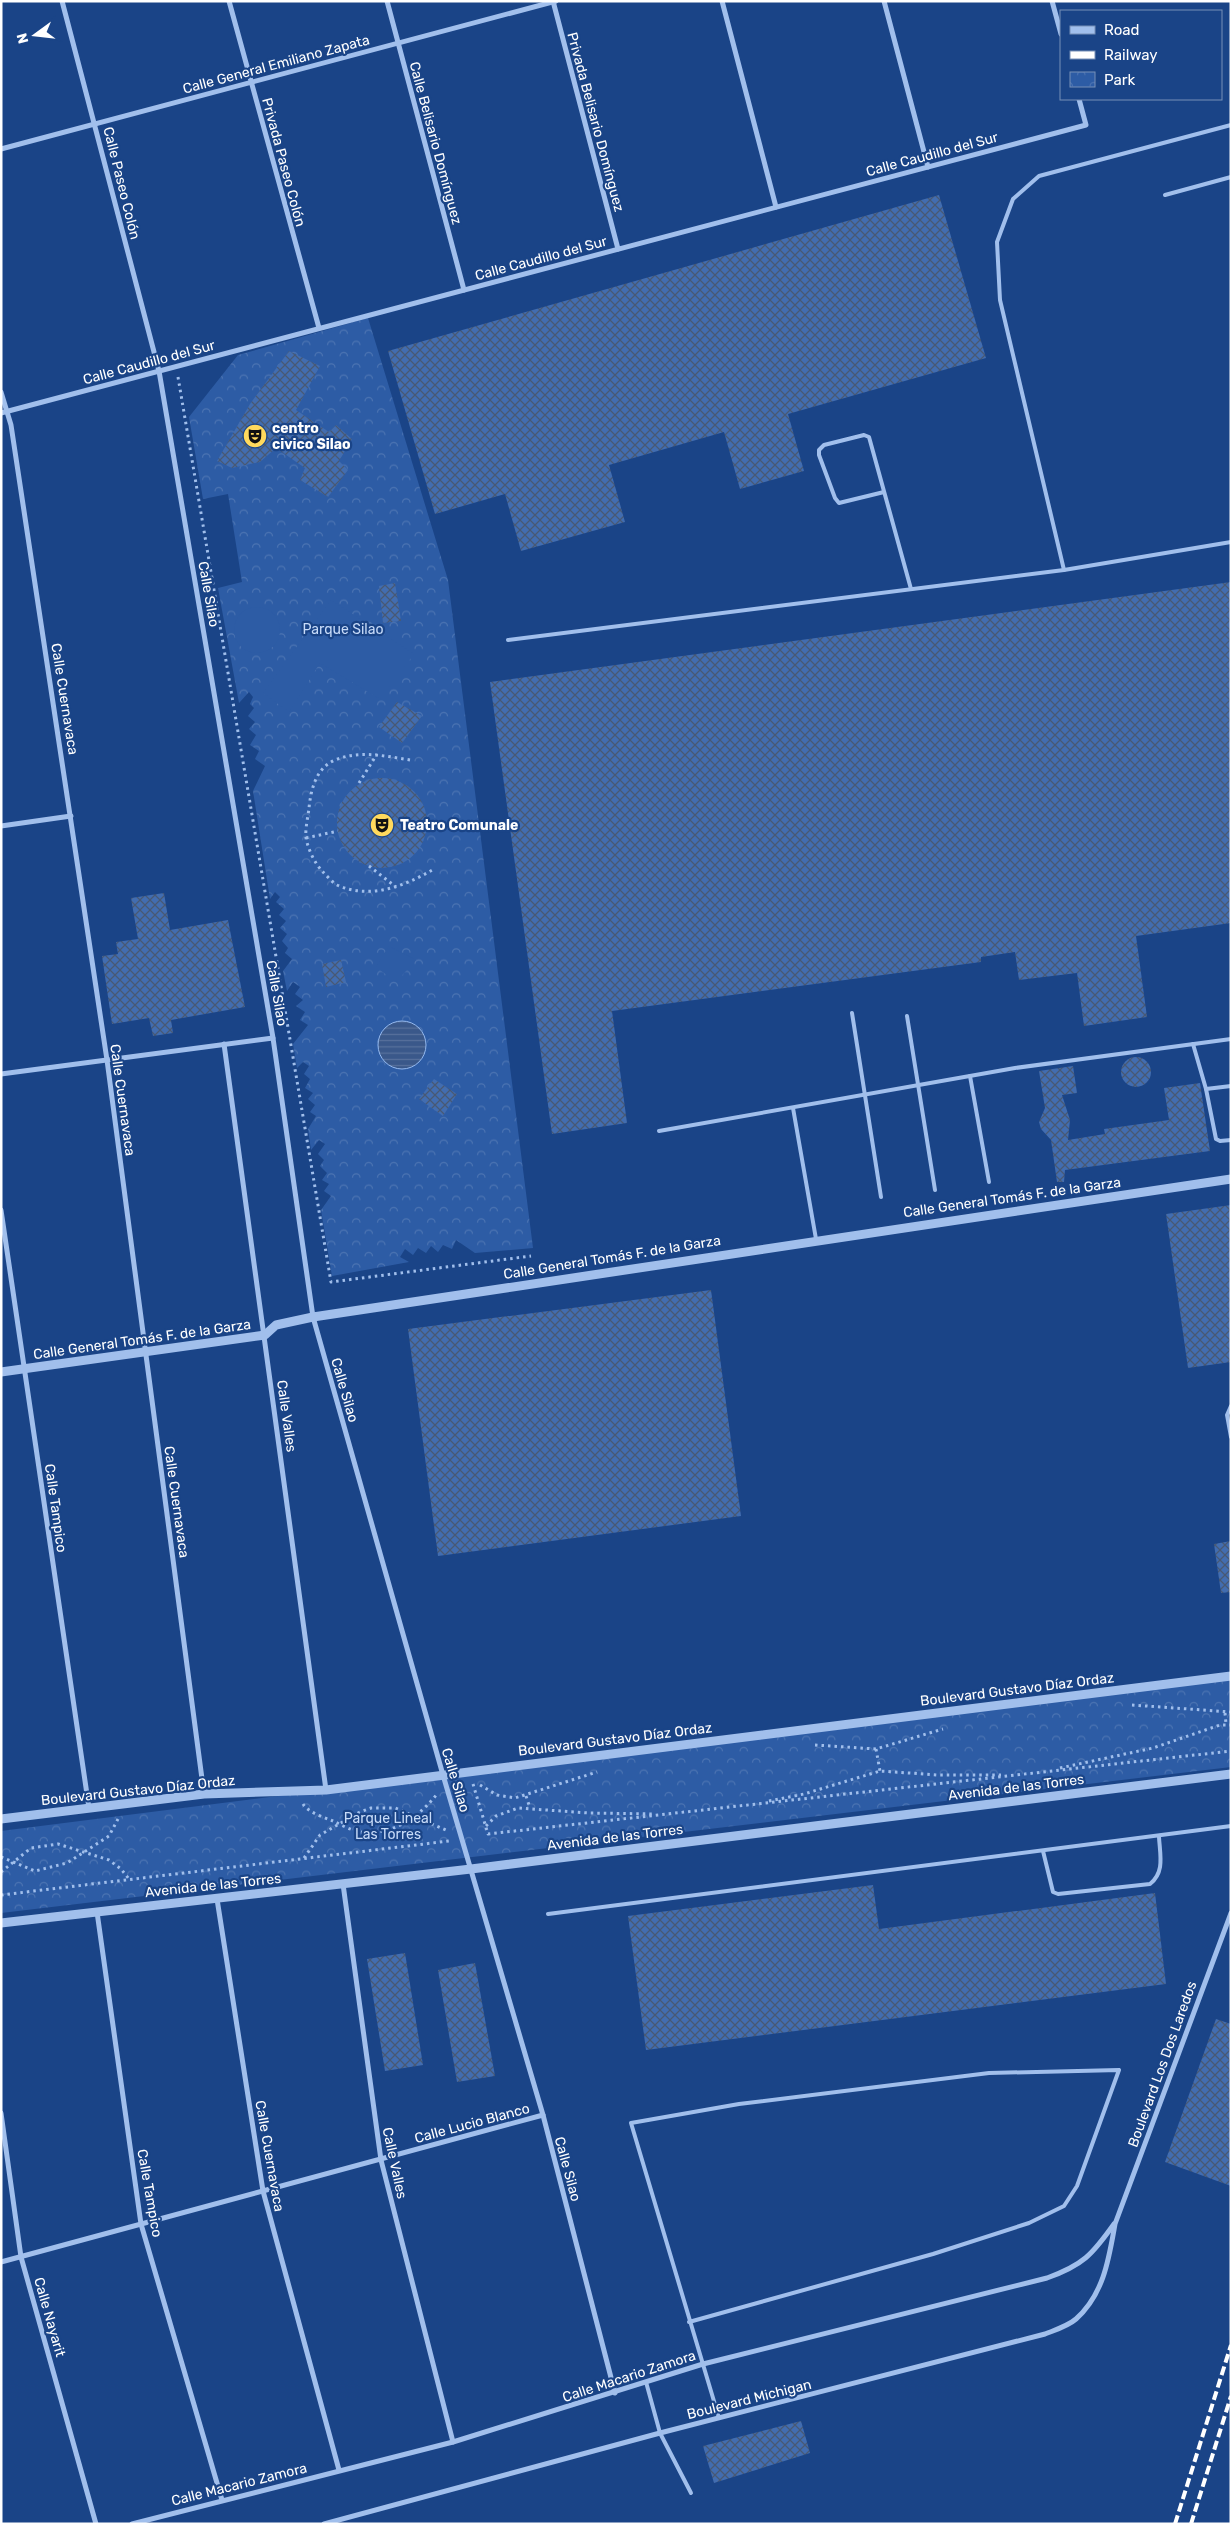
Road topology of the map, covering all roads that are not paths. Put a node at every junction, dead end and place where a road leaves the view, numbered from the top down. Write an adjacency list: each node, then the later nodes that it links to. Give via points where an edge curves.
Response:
1 (62, 1): 12 (street, Calle Paseo Colón)
2 (229, 1): 10 (street, Privada Paseo Colón)
3 (387, 1): 9 (street, Calle Belisario Domínguez)
4 (722, 1): 18 (street)
5 (884, 1): 15 (street)
6 (1052, 1): 8 (street)
7 (554, 2): 9 (street, Calle General Emiliano Zapata); 19 (street, Privada Belisario Domínguez)
8 (1060, 30)
9 (398, 43): 10 (street, Calle General Emiliano Zapata); 20 (street, Calle Belisario Domínguez)
10 (251, 83): 12 (street, Calle General Emiliano Zapata); 21 (street, Privada Paseo Colón)
11 (1079, 100): 15 (street, Calle Caudillo del Sur, via 1086,125)
12 (96, 124): 14 (street, Calle General Emiliano Zapata); 22 (street, Calle Paseo Colón)
13 (1231, 125): 27 (lane, via 1039,176 1012,199 997,242 1000,300)
14 (1, 149)
15 (928, 167): 18 (street, Calle Caudillo del Sur)
16 (1231, 177): 17 (lane)
17 (1165, 195)
18 (776, 207): 19 (street, Calle Caudillo del Sur)
19 (618, 249): 20 (street, Calle Caudillo del Sur)
20 (464, 290): 21 (street, Calle Caudillo del Sur)
21 (318, 328): 22 (street, Calle Caudillo del Sur)
22 (159, 371): 24 (street, Calle Caudillo del Sur); 34 (street, Calle Silao)
23 (1, 392): 24 (street)
24 (4, 412): 30 (street, Calle Cuernavaca, via 11,425)
25 (884, 492): 25 (lane, via 869,437 864,434 824,445 819,450 834,498 839,503); 28 (lane)
26 (1231, 542): 27 (lane)
27 (1064, 570): 28 (lane)
28 (911, 589): 29 (lane)
29 (508, 640)
30 (72, 816): 31 (street); 38 (street, Calle Cuernavaca)
31 (1, 826)
32 (852, 1013): 44 (lane)
33 (907, 1016): 41 (lane)
34 (274, 1038): 36 (street); 54 (street, Calle Silao)
35 (1231, 1039): 37 (lane)
36 (224, 1044): 38 (street); 55 (street, Calle Valles)
37 (1193, 1044): 40 (lane); 43 (lane)
38 (107, 1060): 39 (street); 56 (street, Calle Cuernavaca)
39 (1, 1074)
40 (970, 1076): 41 (lane); 49 (lane)
41 (918, 1085): 44 (lane); 50 (lane)
42 (1231, 1086): 43 (lane)
43 (1206, 1089): 47 (lane, via 1216,1139)
44 (865, 1095): 45 (lane); 51 (lane)
45 (793, 1108): 46 (lane); 53 (lane)
46 (659, 1131)
47 (1231, 1140)
48 (1231, 1178): 53 (street, Calle General Tomás F. de la Garza)
49 (989, 1182)
50 (935, 1190)
51 (881, 1197)
52 (1, 1210): 57 (street, Calle Tampico)
53 (816, 1240): 54 (street, Calle General Tomás F. de la Garza)
54 (313, 1317): 55 (street, Calle General Tomás F. de la Garza, via 276,1325); 63 (street, Calle Silao)
55 (265, 1335): 56 (street, Calle General Tomás F. de la Garza); 64 (street, Calle Valles)
56 (146, 1352): 57 (street, Calle General Tomás F. de la Garza); 65 (street, Calle Cuernavaca)
57 (24, 1369): 58 (street, Calle General Tomás F. de la Garza); 66 (street, Calle Tampico)
58 (1, 1372)
59 (1231, 1406): 60 (lane, via 1227,1416)
60 (1231, 1437)
61 (1231, 1676): 63 (street, Boulevard Gustavo Díaz Ordaz)
62 (1231, 1774): 71 (street, Avenida de las Torres)
63 (442, 1775): 64 (street, Boulevard Gustavo Díaz Ordaz); 71 (street, Calle Silao)
64 (326, 1790): 65 (street, Boulevard Gustavo Díaz Ordaz)
65 (204, 1794): 66 (street, Boulevard Gustavo Díaz Ordaz)
66 (89, 1808): 67 (street, Boulevard Gustavo Díaz Ordaz)
67 (1, 1819)
68 (1231, 1826): 69 (lane)
69 (1159, 1837): 70 (lane); 70 (lane, via 1161,1871 1150,1884 1058,1894 1050,1886)
70 (1043, 1851): 76 (lane)
71 (471, 1869): 72 (street, Avenida de las Torres); 79 (street, Calle Silao)
72 (343, 1884): 73 (street, Avenida de las Torres); 80 (street, Calle Valles)
73 (217, 1899): 74 (street, Avenida de las Torres); 81 (street, Calle Cuernavaca)
74 (97, 1912): 77 (street, Avenida de las Torres); 82 (street, Calle Tampico)
75 (1231, 1913): 83 (street, Boulevard Los Dos Laredos)
76 (548, 1914)
77 (1, 1923)
78 (1, 2113): 84 (street, Calle Nayarit)
79 (542, 2116): 80 (street, Calle Lucio Blanco); 89 (street, Calle Silao)
80 (380, 2160): 81 (street, Calle Lucio Blanco); 92 (street, Calle Valles)
81 (263, 2191): 82 (street, Calle Lucio Blanco); 93 (street, Calle Cuernavaca)
82 (141, 2224): 84 (street, Calle Lucio Blanco); 95 (street, Calle Tampico)
83 (1115, 2224): 87 (street, Calle Macario Zamora, via 1091,2255 1072,2269 1047,2278); 90 (street, Boulevard Michigan, via 1102,2280 1076,2320 1045,2334)
84 (21, 2257): 85 (street, Calle Lucio Blanco); 96 (street, Calle Nayarit)
85 (1, 2262)
86 (689, 2322): 86 (lane, via 631,2123 739,2104 989,2073 1118,2070 1077,2186 1064,2206 1029,2223 926,2256); 87 (lane)
87 (703, 2364): 88 (street, Calle Macario Zamora); 90 (lane)
88 (646, 2382): 89 (street, Calle Macario Zamora); 91 (lane)
89 (615, 2393): 92 (street, Calle Macario Zamora)
90 (719, 2418): 91 (street, Boulevard Michigan)
91 (660, 2433): 94 (lane); 98 (street, Boulevard Michigan)
92 (453, 2442): 93 (street, Calle Macario Zamora)
93 (339, 2470): 95 (street, Calle Macario Zamora)
94 (691, 2493)
95 (222, 2500): 97 (street, Calle Macario Zamora)
96 (96, 2524)
97 (132, 2524)
98 (324, 2524)

